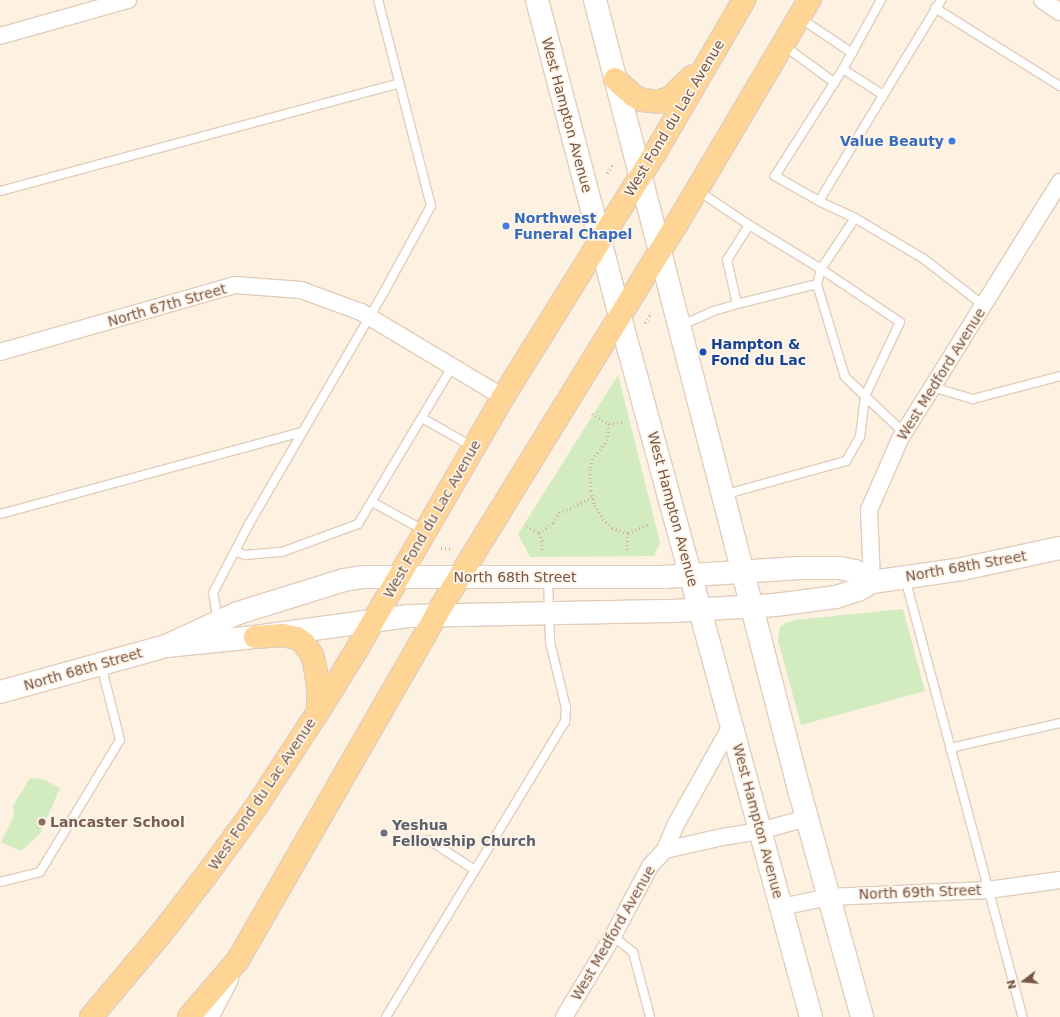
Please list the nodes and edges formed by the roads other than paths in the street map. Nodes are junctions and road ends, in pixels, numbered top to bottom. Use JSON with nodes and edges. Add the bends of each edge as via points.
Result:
{"nodes":[{"id":1,"x":128,"y":0,"type":"edge"},
{"id":2,"x":378,"y":0,"type":"edge"},
{"id":3,"x":537,"y":0,"type":"edge"},
{"id":4,"x":595,"y":0,"type":"edge"},
{"id":5,"x":744,"y":0,"type":"edge"},
{"id":6,"x":881,"y":0,"type":"edge"},
{"id":7,"x":941,"y":0,"type":"edge"},
{"id":8,"x":1042,"y":0,"type":"edge"},
{"id":9,"x":803,"y":8,"type":"edge"},
{"id":10,"x":936,"y":8,"type":"junction"},
{"id":11,"x":1060,"y":12,"type":"edge"},
{"id":12,"x":0,"y":36,"type":"edge"},
{"id":13,"x":782,"y":44,"type":"junction"},
{"id":14,"x":852,"y":53,"type":"junction"},
{"id":15,"x":708,"y":62,"type":"junction"},
{"id":16,"x":843,"y":69,"type":"junction"},
{"id":17,"x":615,"y":79,"type":"junction"},
{"id":18,"x":399,"y":83,"type":"junction"},
{"id":19,"x":835,"y":83,"type":"junction"},
{"id":20,"x":1060,"y":86,"type":"edge"},
{"id":21,"x":883,"y":95,"type":"junction"},
{"id":22,"x":640,"y":176,"type":"junction"},
{"id":23,"x":1060,"y":182,"type":"edge"},
{"id":24,"x":696,"y":190,"type":"junction"},
{"id":25,"x":0,"y":191,"type":"edge"},
{"id":26,"x":819,"y":201,"type":"junction"},
{"id":27,"x":855,"y":218,"type":"junction"},
{"id":28,"x":750,"y":225,"type":"junction"},
{"id":29,"x":601,"y":242,"type":"junction"},
{"id":30,"x":659,"y":251,"type":"junction"},
{"id":31,"x":821,"y":269,"type":"junction"},
{"id":32,"x":817,"y":284,"type":"junction"},
{"id":33,"x":737,"y":304,"type":"junction"},
{"id":34,"x":983,"y":305,"type":"junction"},
{"id":35,"x":620,"y":314,"type":"junction"},
{"id":36,"x":369,"y":317,"type":"junction"},
{"id":37,"x":679,"y":326,"type":"junction"},
{"id":38,"x":0,"y":352,"type":"edge"},
{"id":39,"x":452,"y":367,"type":"junction"},
{"id":40,"x":1060,"y":376,"type":"edge"},
{"id":41,"x":932,"y":387,"type":"junction"},
{"id":42,"x":865,"y":396,"type":"junction"},
{"id":43,"x":503,"y":397,"type":"junction"},
{"id":44,"x":422,"y":418,"type":"junction"},
{"id":45,"x":302,"y":432,"type":"junction"},
{"id":46,"x":904,"y":433,"type":"junction"},
{"id":47,"x":474,"y":448,"type":"junction"},
{"id":48,"x":722,"y":495,"type":"junction"},
{"id":49,"x":372,"y":502,"type":"junction"},
{"id":50,"x":0,"y":514,"type":"edge"},
{"id":51,"x":431,"y":540,"type":"junction"},
{"id":52,"x":1060,"y":548,"type":"edge"},
{"id":53,"x":235,"y":551,"type":"junction"},
{"id":54,"x":742,"y":573,"type":"junction"},
{"id":55,"x":691,"y":575,"type":"junction"},
{"id":56,"x":399,"y":577,"type":"junction"},
{"id":57,"x":548,"y":577,"type":"junction"},
{"id":58,"x":460,"y":578,"type":"junction"},
{"id":59,"x":905,"y":578,"type":"junction"},
{"id":60,"x":872,"y":582,"type":"junction"},
{"id":61,"x":751,"y":606,"type":"junction"},
{"id":62,"x":700,"y":609,"type":"junction"},
{"id":63,"x":549,"y":614,"type":"junction"},
{"id":64,"x":436,"y":615,"type":"junction"},
{"id":65,"x":374,"y":619,"type":"junction"},
{"id":66,"x":220,"y":631,"type":"junction"},
{"id":67,"x":255,"y":637,"type":"junction"},
{"id":68,"x":100,"y":664,"type":"junction"},
{"id":69,"x":0,"y":692,"type":"edge"},
{"id":70,"x":318,"y":712,"type":"junction"},
{"id":71,"x":1060,"y":723,"type":"edge"},
{"id":72,"x":731,"y":726,"type":"junction"},
{"id":73,"x":950,"y":748,"type":"junction"},
{"id":74,"x":807,"y":818,"type":"junction"},
{"id":75,"x":760,"y":831,"type":"junction"},
{"id":76,"x":429,"y":840,"type":"dead end"},
{"id":77,"x":665,"y":850,"type":"junction"},
{"id":78,"x":476,"y":870,"type":"junction"},
{"id":79,"x":1060,"y":880,"type":"edge"},
{"id":80,"x":0,"y":882,"type":"edge"},
{"id":81,"x":988,"y":890,"type":"junction"},
{"id":82,"x":829,"y":897,"type":"junction"},
{"id":83,"x":781,"y":908,"type":"junction"},
{"id":84,"x":613,"y":936,"type":"junction"},
{"id":85,"x":238,"y":960,"type":"junction"},
{"id":86,"x":90,"y":1017,"type":"edge"},
{"id":87,"x":189,"y":1017,"type":"edge"},
{"id":88,"x":207,"y":1017,"type":"edge"},
{"id":89,"x":386,"y":1017,"type":"edge"},
{"id":90,"x":564,"y":1017,"type":"edge"},
{"id":91,"x":650,"y":1017,"type":"edge"},
{"id":92,"x":811,"y":1017,"type":"edge"},
{"id":93,"x":862,"y":1017,"type":"edge"},
{"id":94,"x":1023,"y":1017,"type":"edge"}],
"edges":[{"from":1,"to":12,"type":"street"},
{"from":2,"to":18,"type":"lane"},
{"from":3,"to":29,"type":"main road","name":"West Hampton Avenue"},
{"from":4,"to":17,"type":"main road"},
{"from":5,"to":15,"type":"main road","name":"West Fond du Lac Avenue"},
{"from":6,"to":14,"type":"lane"},
{"from":7,"to":10,"type":"lane"},
{"from":8,"to":11,"type":"street"},
{"from":9,"to":13,"type":"main road"},
{"from":9,"to":14,"type":"lane"},
{"from":10,"to":20,"type":"lane"},
{"from":10,"to":21,"type":"lane"},
{"from":13,"to":19,"type":"lane"},
{"from":13,"to":24,"type":"main road"},
{"from":14,"to":16,"type":"lane"},
{"from":15,"to":17,"type":"main road","via":[[671,96],[658,102],[634,96]]},
{"from":15,"to":22,"type":"main road","name":"West Fond du Lac Avenue"},
{"from":16,"to":19,"type":"lane"},
{"from":16,"to":21,"type":"lane"},
{"from":17,"to":22,"type":"main road"},
{"from":18,"to":25,"type":"lane"},
{"from":18,"to":36,"type":"lane","via":[[431,206]]},
{"from":19,"to":26,"type":"lane","via":[[775,176]]},
{"from":21,"to":26,"type":"lane"},
{"from":22,"to":29,"type":"main road","name":"West Fond du Lac Avenue"},
{"from":22,"to":30,"type":"main road"},
{"from":23,"to":34,"type":"street","name":"West Medford Avenue"},
{"from":24,"to":28,"type":"lane"},
{"from":24,"to":30,"type":"main road"},
{"from":26,"to":27,"type":"lane"},
{"from":27,"to":31,"type":"lane"},
{"from":27,"to":34,"type":"lane","via":[[924,259]]},
{"from":28,"to":31,"type":"lane"},
{"from":28,"to":33,"type":"lane","via":[[727,260]]},
{"from":29,"to":35,"type":"main road","name":"West Hampton Avenue"},
{"from":29,"to":43,"type":"main road","name":"West Fond du Lac Avenue"},
{"from":30,"to":35,"type":"main road"},
{"from":30,"to":37,"type":"main road"},
{"from":31,"to":32,"type":"lane"},
{"from":31,"to":42,"type":"lane","via":[[900,322]]},
{"from":32,"to":33,"type":"lane"},
{"from":32,"to":42,"type":"lane","via":[[844,377]]},
{"from":33,"to":37,"type":"lane"},
{"from":34,"to":41,"type":"street","name":"West Medford Avenue"},
{"from":35,"to":55,"type":"main road","name":"West Hampton Avenue"},
{"from":35,"to":58,"type":"main road"},
{"from":36,"to":38,"type":"street","name":"North 67th Street","via":[[301,290],[235,285]]},
{"from":36,"to":39,"type":"street","name":"North 67th Street"},
{"from":36,"to":45,"type":"lane"},
{"from":37,"to":48,"type":"main road"},
{"from":39,"to":43,"type":"street","name":"North 67th Street"},
{"from":39,"to":44,"type":"lane"},
{"from":40,"to":41,"type":"lane","via":[[973,399]]},
{"from":41,"to":46,"type":"street","name":"West Medford Avenue"},
{"from":42,"to":46,"type":"lane"},
{"from":42,"to":48,"type":"lane","via":[[860,437],[846,461]]},
{"from":43,"to":47,"type":"main road","name":"West Fond du Lac Avenue"},
{"from":44,"to":47,"type":"lane"},
{"from":44,"to":49,"type":"lane"},
{"from":45,"to":50,"type":"lane"},
{"from":45,"to":53,"type":"lane"},
{"from":46,"to":60,"type":"street","name":"West Medford Avenue","via":[[869,510]]},
{"from":47,"to":51,"type":"main road","name":"West Fond du Lac Avenue"},
{"from":48,"to":54,"type":"main road"},
{"from":49,"to":51,"type":"lane"},
{"from":49,"to":53,"type":"lane","via":[[358,524],[282,552],[245,555]]},
{"from":51,"to":56,"type":"main road","name":"West Fond du Lac Avenue"},
{"from":52,"to":59,"type":"main road","name":"North 68th Street"},
{"from":53,"to":66,"type":"lane","via":[[213,593]]},
{"from":54,"to":55,"type":"main road","name":"North 68th Street"},
{"from":54,"to":60,"type":"main road","name":"North 68th Street","via":[[799,568],[839,568],[855,571]]},
{"from":54,"to":61,"type":"main road"},
{"from":55,"to":57,"type":"main road","name":"North 68th Street"},
{"from":55,"to":62,"type":"main road","name":"West Hampton Avenue"},
{"from":56,"to":58,"type":"main road","name":"North 68th Street"},
{"from":56,"to":65,"type":"main road","name":"West Fond du Lac Avenue"},
{"from":56,"to":66,"type":"main road","name":"North 68th Street","via":[[362,577],[344,580],[238,614]]},
{"from":57,"to":58,"type":"main road","name":"North 68th Street"},
{"from":57,"to":63,"type":"lane"},
{"from":58,"to":64,"type":"main road"},
{"from":59,"to":60,"type":"main road","name":"North 68th Street"},
{"from":59,"to":73,"type":"lane"},
{"from":60,"to":61,"type":"main road","name":"North 68th Street","via":[[836,597]]},
{"from":61,"to":62,"type":"main road","name":"North 68th Street"},
{"from":61,"to":74,"type":"main road"},
{"from":62,"to":63,"type":"main road","name":"North 68th Street"},
{"from":62,"to":72,"type":"main road","name":"West Hampton Avenue"},
{"from":63,"to":64,"type":"main road","name":"North 68th Street"},
{"from":63,"to":78,"type":"lane","via":[[550,642],[566,708],[565,722]]},
{"from":64,"to":65,"type":"main road","name":"North 68th Street"},
{"from":64,"to":85,"type":"main road"},
{"from":65,"to":67,"type":"main road","name":"North 68th Street"},
{"from":65,"to":70,"type":"main road","name":"West Fond du Lac Avenue"},
{"from":66,"to":67,"type":"main road","name":"North 68th Street"},
{"from":66,"to":68,"type":"main road","name":"North 68th Street"},
{"from":67,"to":70,"type":"main road","via":[[283,635],[297,638],[304,643],[312,655],[315,666]]},
{"from":68,"to":69,"type":"main road","name":"North 68th Street"},
{"from":68,"to":80,"type":"lane","via":[[120,740],[40,872]]},
{"from":70,"to":86,"type":"main road","name":"West Fond du Lac Avenue","via":[[256,807],[205,877],[160,935]]},
{"from":71,"to":73,"type":"lane"},
{"from":72,"to":75,"type":"main road","name":"West Hampton Avenue"},
{"from":72,"to":77,"type":"street","name":"West Medford Avenue","via":[[676,824]]},
{"from":73,"to":81,"type":"lane"},
{"from":74,"to":75,"type":"street"},
{"from":74,"to":82,"type":"main road"},
{"from":75,"to":77,"type":"street"},
{"from":75,"to":83,"type":"main road","name":"West Hampton Avenue"},
{"from":76,"to":78,"type":"lane"},
{"from":77,"to":84,"type":"street","name":"West Medford Avenue","via":[[650,866]]},
{"from":78,"to":89,"type":"lane"},
{"from":79,"to":81,"type":"street","name":"North 69th Street"},
{"from":81,"to":82,"type":"street","name":"North 69th Street"},
{"from":81,"to":94,"type":"lane"},
{"from":82,"to":83,"type":"street","name":"North 69th Street"},
{"from":82,"to":93,"type":"main road"},
{"from":83,"to":92,"type":"main road","name":"West Hampton Avenue"},
{"from":84,"to":90,"type":"street","name":"West Medford Avenue"},
{"from":84,"to":91,"type":"lane","via":[[633,952]]},
{"from":85,"to":87,"type":"main road"},
{"from":85,"to":88,"type":"main road"}]}
